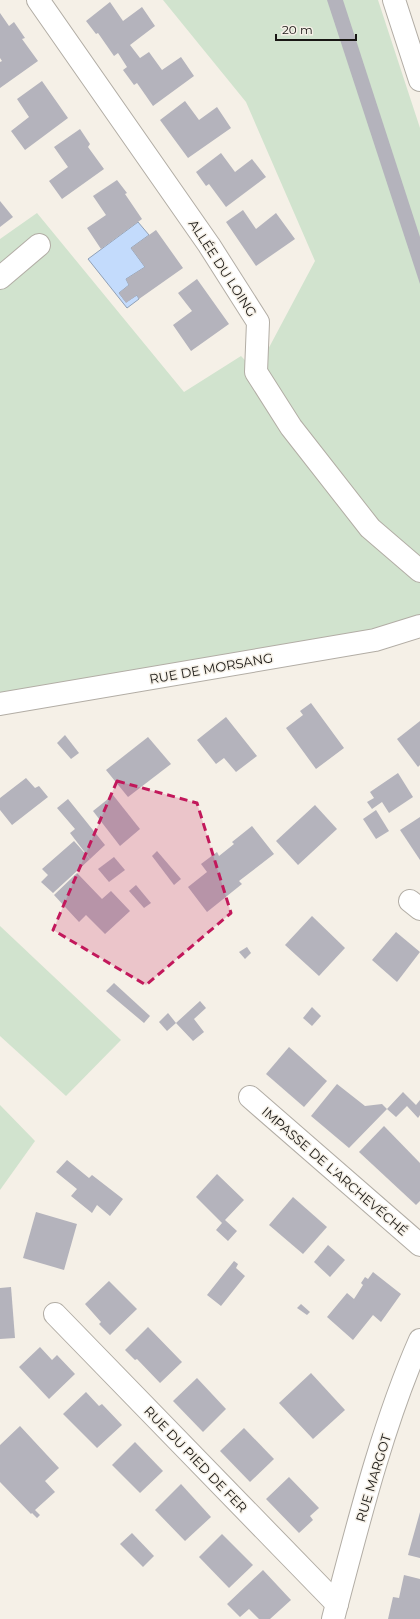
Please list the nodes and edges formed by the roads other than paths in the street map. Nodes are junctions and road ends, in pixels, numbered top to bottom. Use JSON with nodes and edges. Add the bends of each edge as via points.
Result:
{"nodes":[{"id":1,"x":38,"y":0,"type":"edge"},
{"id":2,"x":394,"y":0,"type":"edge"},
{"id":3,"x":420,"y":80,"type":"edge"},
{"id":4,"x":40,"y":245,"type":"dead end"},
{"id":5,"x":0,"y":278,"type":"edge"},
{"id":6,"x":420,"y":571,"type":"edge"},
{"id":7,"x":420,"y":626,"type":"edge"},
{"id":8,"x":0,"y":704,"type":"edge"},
{"id":9,"x":250,"y":1097,"type":"dead end"},
{"id":10,"x":420,"y":1245,"type":"edge"},
{"id":11,"x":55,"y":1314,"type":"dead end"},
{"id":12,"x":420,"y":1340,"type":"edge"},
{"id":13,"x":335,"y":1611,"type":"edge"}],
"edges":[{"from":1,"to":6,"type":"street","name":"ALLÉE DU LOING","via":[[209,245],[258,322],[256,372],[291,427],[370,528]]},
{"from":2,"to":3,"type":"street"},
{"from":4,"to":5,"type":"street"},
{"from":7,"to":8,"type":"street","name":"RUE DE MORSANG","via":[[375,640]]},
{"from":9,"to":10,"type":"street","name":"IMPASSE DE L'ARCHEVÉCHÉ"},
{"from":11,"to":13,"type":"street","name":"RUE DU PIED DE FER"},
{"from":12,"to":13,"type":"street","name":"RUE MARGOT","via":[[405,1374],[374,1471]]}]}
